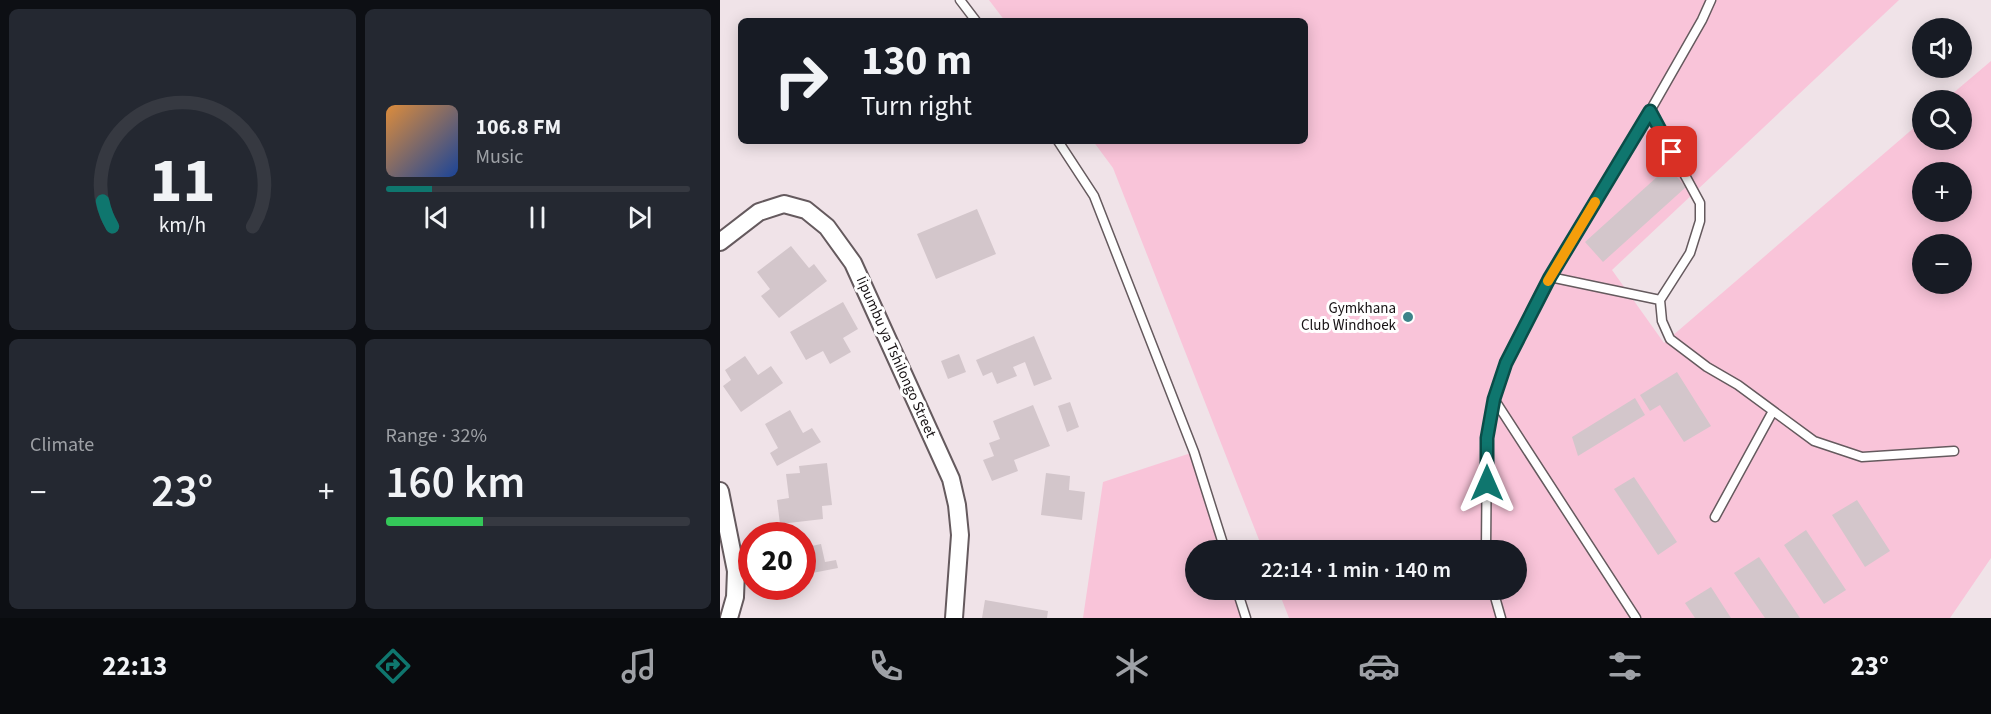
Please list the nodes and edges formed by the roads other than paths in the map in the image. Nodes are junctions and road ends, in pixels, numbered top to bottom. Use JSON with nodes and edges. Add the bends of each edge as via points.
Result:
{"nodes":[{"id":1,"x":960,"y":0,"type":"edge"},
{"id":2,"x":1711,"y":0,"type":"edge"},
{"id":3,"x":974,"y":18,"type":"edge"},
{"id":4,"x":1650,"y":111,"type":"junction"},
{"id":5,"x":1060,"y":144,"type":"edge"},
{"id":6,"x":720,"y":242,"type":"edge"},
{"id":7,"x":1550,"y":277,"type":"junction"},
{"id":8,"x":1660,"y":300,"type":"junction"},
{"id":9,"x":1494,"y":399,"type":"junction"},
{"id":10,"x":1773,"y":411,"type":"junction"},
{"id":11,"x":1954,"y":451,"type":"dead end"},
{"id":12,"x":720,"y":491,"type":"edge"},
{"id":13,"x":1716,"y":517,"type":"dead end"},
{"id":14,"x":1222,"y":540,"type":"edge"},
{"id":15,"x":1486,"y":540,"type":"edge"},
{"id":16,"x":1240,"y":600,"type":"edge"},
{"id":17,"x":1495,"y":600,"type":"edge"},
{"id":18,"x":729,"y":618,"type":"edge"},
{"id":19,"x":954,"y":618,"type":"edge"},
{"id":20,"x":1246,"y":618,"type":"edge"},
{"id":21,"x":1499,"y":618,"type":"edge"},
{"id":22,"x":1636,"y":618,"type":"edge"}],
"edges":[{"from":1,"to":3,"type":"lane"},
{"from":2,"to":4,"type":"lane"},
{"from":4,"to":7,"type":"lane"},
{"from":4,"to":8,"type":"lane","via":[[1700,203],[1700,221],[1690,253]]},
{"from":5,"to":14,"type":"lane","via":[[1094,196],[1194,452]]},
{"from":6,"to":19,"type":"street","name":"Iipumbu ya Tshilongo Street","via":[[759,212],[784,204],[806,210],[827,227],[853,263],[951,479],[960,535]]},
{"from":7,"to":8,"type":"lane"},
{"from":7,"to":9,"type":"lane","via":[[1506,363]]},
{"from":8,"to":10,"type":"lane","via":[[1662,321],[1670,339]]},
{"from":9,"to":15,"type":"lane","via":[[1487,438]]},
{"from":9,"to":22,"type":"lane"},
{"from":10,"to":11,"type":"lane","via":[[1814,441],[1862,457]]},
{"from":10,"to":13,"type":"lane"},
{"from":12,"to":18,"type":"street","via":[[736,571]]},
{"from":16,"to":20,"type":"lane"},
{"from":17,"to":21,"type":"lane"}]}
